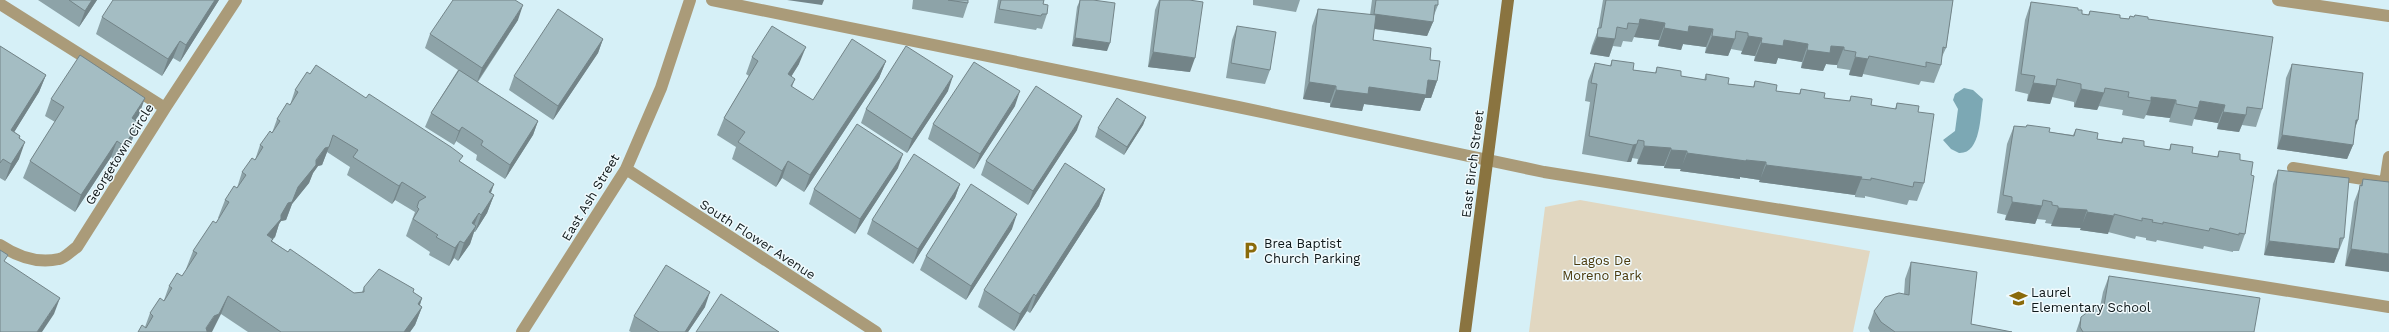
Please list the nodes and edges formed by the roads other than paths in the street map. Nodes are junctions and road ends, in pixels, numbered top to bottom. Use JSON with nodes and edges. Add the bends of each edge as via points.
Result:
{"nodes":[{"id":1,"x":236,"y":0,"type":"edge"},
{"id":2,"x":690,"y":0,"type":"edge"},
{"id":3,"x":712,"y":0,"type":"edge"},
{"id":4,"x":1508,"y":0,"type":"edge"},
{"id":5,"x":2278,"y":0,"type":"edge"},
{"id":6,"x":0,"y":4,"type":"edge"},
{"id":7,"x":2389,"y":16,"type":"edge"},
{"id":8,"x":166,"y":108,"type":"junction"},
{"id":9,"x":2389,"y":157,"type":"edge"},
{"id":10,"x":1486,"y":159,"type":"junction"},
{"id":11,"x":2293,"y":168,"type":"dead end"},
{"id":12,"x":626,"y":169,"type":"junction"},
{"id":13,"x":2387,"y":183,"type":"edge"},
{"id":14,"x":0,"y":245,"type":"edge"},
{"id":15,"x":2389,"y":307,"type":"edge"},
{"id":16,"x":522,"y":332,"type":"edge"},
{"id":17,"x":876,"y":332,"type":"edge"},
{"id":18,"x":1464,"y":332,"type":"edge"}],
"edges":[{"from":1,"to":8,"type":"street"},
{"from":2,"to":12,"type":"street","name":"East Ash Street","via":[[661,88]]},
{"from":3,"to":10,"type":"street"},
{"from":4,"to":10,"type":"street","name":"East Birch Street"},
{"from":5,"to":7,"type":"street"},
{"from":6,"to":8,"type":"street","name":"Georgetown Circle"},
{"from":8,"to":14,"type":"street","name":"Georgetown Circle","via":[[77,247],[60,259],[35,260],[16,256]]},
{"from":9,"to":13,"type":"street"},
{"from":10,"to":15,"type":"street","via":[[1552,173]]},
{"from":10,"to":18,"type":"street","name":"East Birch Street"},
{"from":11,"to":13,"type":"street"},
{"from":12,"to":16,"type":"street","name":"East Ash Street"},
{"from":12,"to":17,"type":"street","name":"South Flower Avenue"}]}
